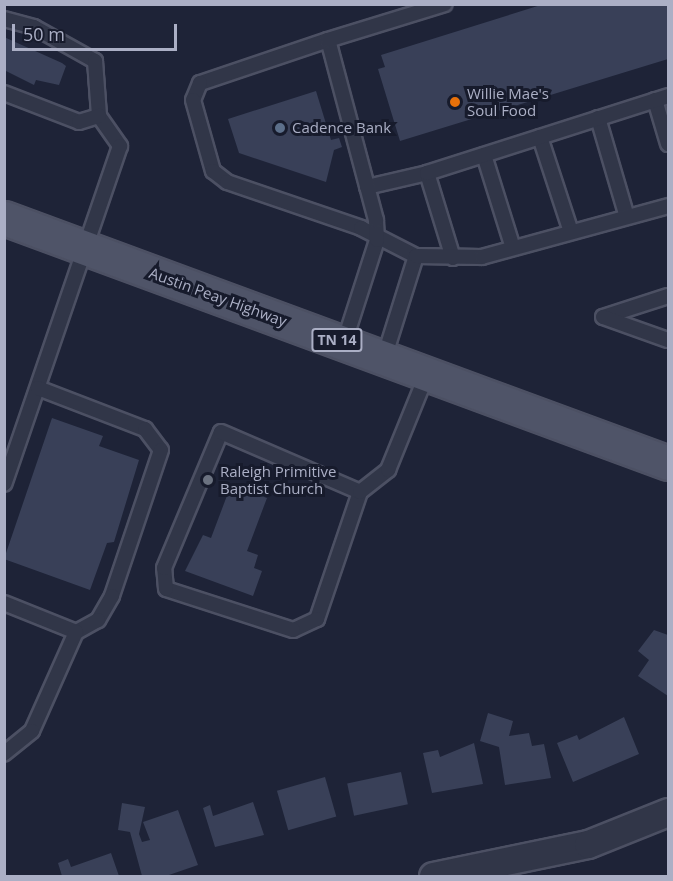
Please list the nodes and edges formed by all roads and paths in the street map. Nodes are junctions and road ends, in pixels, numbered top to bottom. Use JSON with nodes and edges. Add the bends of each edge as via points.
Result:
{"nodes":[{"id":1,"x":445,"y":4,"type":"edge"},
{"id":2,"x":4,"y":19,"type":"edge"},
{"id":3,"x":328,"y":40,"type":"junction"},
{"id":4,"x":4,"y":93,"type":"edge"},
{"id":5,"x":662,"y":98,"type":"edge"},
{"id":6,"x":99,"y":116,"type":"junction"},
{"id":7,"x":598,"y":118,"type":"junction"},
{"id":8,"x":540,"y":137,"type":"junction"},
{"id":9,"x":669,"y":144,"type":"edge"},
{"id":10,"x":484,"y":155,"type":"junction"},
{"id":11,"x":427,"y":173,"type":"junction"},
{"id":12,"x":367,"y":187,"type":"junction"},
{"id":13,"x":669,"y":206,"type":"edge"},
{"id":14,"x":627,"y":217,"type":"junction"},
{"id":15,"x":4,"y":218,"type":"edge"},
{"id":16,"x":571,"y":232,"type":"junction"},
{"id":17,"x":377,"y":240,"type":"junction"},
{"id":18,"x":82,"y":247,"type":"junction"},
{"id":19,"x":513,"y":248,"type":"junction"},
{"id":20,"x":416,"y":256,"type":"junction"},
{"id":21,"x":453,"y":258,"type":"junction"},
{"id":22,"x":669,"y":296,"type":"edge"},
{"id":23,"x":669,"y":340,"type":"edge"},
{"id":24,"x":344,"y":343,"type":"junction"},
{"id":25,"x":384,"y":358,"type":"junction"},
{"id":26,"x":427,"y":374,"type":"junction"},
{"id":27,"x":38,"y":388,"type":"junction"},
{"id":28,"x":669,"y":463,"type":"edge"},
{"id":29,"x":4,"y":484,"type":"edge"},
{"id":30,"x":360,"y":492,"type":"junction"},
{"id":31,"x":4,"y":603,"type":"edge"},
{"id":32,"x":76,"y":632,"type":"junction"},
{"id":33,"x":4,"y":753,"type":"edge"},
{"id":34,"x":669,"y":812,"type":"edge"},
{"id":35,"x":434,"y":876,"type":"edge"}],
"edges":[{"from":1,"to":3,"type":"lane"},
{"from":2,"to":6,"type":"lane","via":[[34,27],[95,61]]},
{"from":3,"to":12,"type":"lane"},
{"from":3,"to":17,"type":"lane","via":[[200,83],[193,100],[213,171],[220,178],[362,228]]},
{"from":4,"to":6,"type":"lane","via":[[79,122]]},
{"from":5,"to":7,"type":"lane"},
{"from":5,"to":9,"type":"lane"},
{"from":6,"to":18,"type":"lane","via":[[120,146]]},
{"from":7,"to":8,"type":"lane"},
{"from":7,"to":14,"type":"lane"},
{"from":8,"to":10,"type":"lane"},
{"from":8,"to":16,"type":"lane"},
{"from":10,"to":11,"type":"lane"},
{"from":10,"to":19,"type":"lane"},
{"from":11,"to":12,"type":"lane"},
{"from":11,"to":21,"type":"lane"},
{"from":12,"to":17,"type":"lane"},
{"from":13,"to":14,"type":"lane"},
{"from":14,"to":16,"type":"lane"},
{"from":15,"to":18,"type":"main road","name":"Austin Peay Highway","number":"TN 14"},
{"from":16,"to":19,"type":"lane"},
{"from":17,"to":20,"type":"lane"},
{"from":17,"to":24,"type":"lane"},
{"from":18,"to":24,"type":"main road","name":"Austin Peay Highway","number":"TN 14"},
{"from":18,"to":27,"type":"lane"},
{"from":19,"to":21,"type":"lane"},
{"from":20,"to":21,"type":"lane"},
{"from":20,"to":25,"type":"lane"},
{"from":22,"to":23,"type":"lane","via":[[603,317]]},
{"from":24,"to":25,"type":"main road","name":"Austin Peay Highway","number":"TN 14"},
{"from":25,"to":26,"type":"main road","name":"Austin Peay Highway","number":"TN 14"},
{"from":26,"to":28,"type":"main road","name":"Austin Peay Highway","number":"TN 14"},
{"from":26,"to":30,"type":"lane","via":[[388,470]]},
{"from":27,"to":29,"type":"lane"},
{"from":27,"to":32,"type":"lane","via":[[145,429],[161,450],[112,596],[98,620]]},
{"from":30,"to":30,"type":"lane","via":[[221,432],[164,568],[166,589],[293,630],[317,619]]},
{"from":31,"to":32,"type":"lane"},
{"from":32,"to":33,"type":"lane","via":[[32,731]]},
{"from":34,"to":35,"type":"street","via":[[588,844]]}]}
